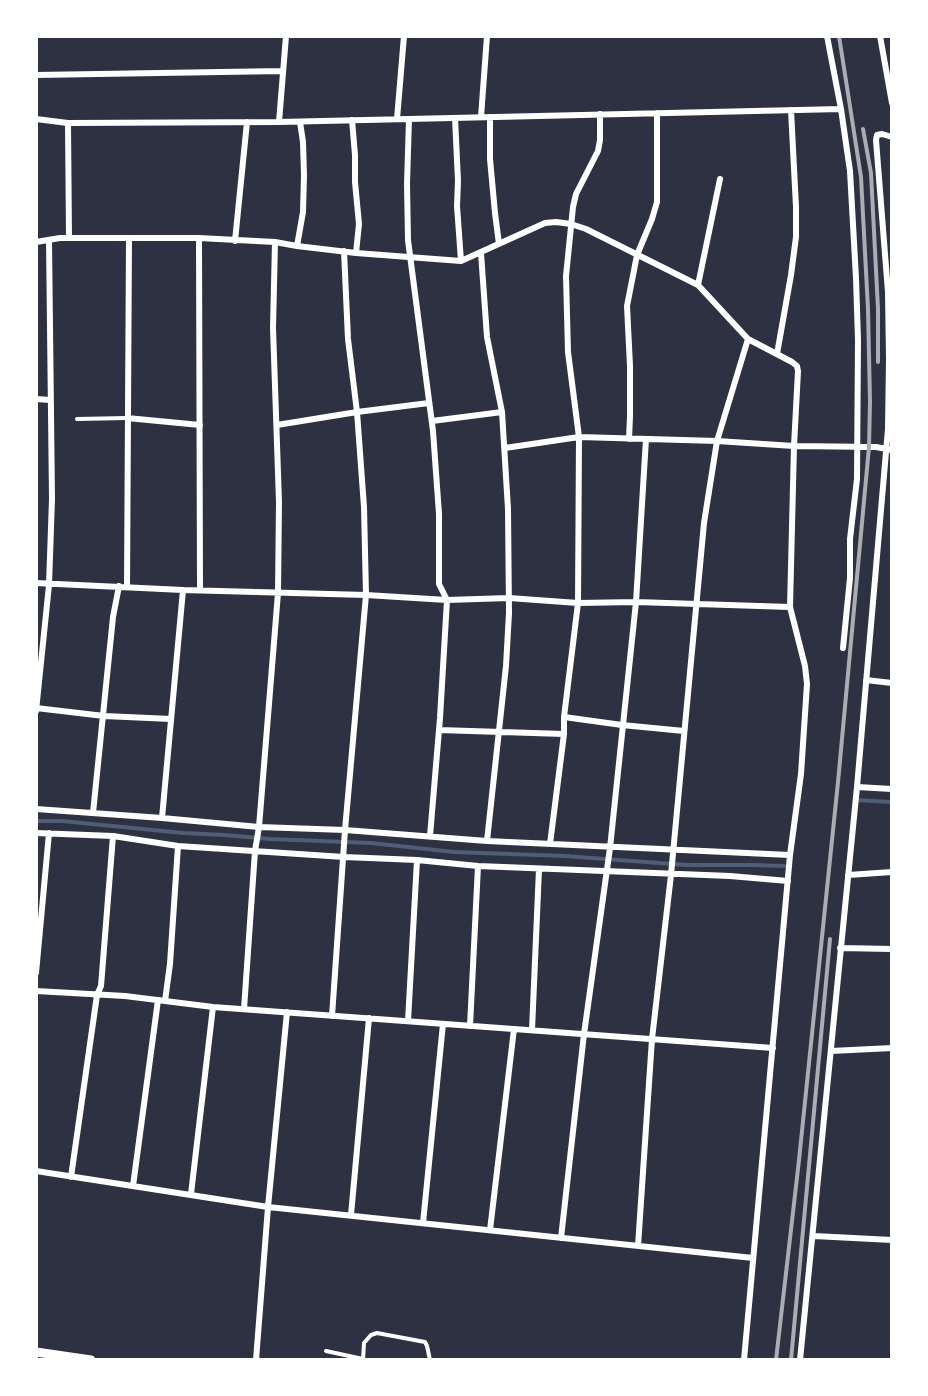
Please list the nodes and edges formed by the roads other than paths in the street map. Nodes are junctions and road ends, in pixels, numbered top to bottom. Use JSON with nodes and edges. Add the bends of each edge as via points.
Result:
{"nodes":[{"id":1,"x":286,"y":36,"type":"edge"},
{"id":2,"x":404,"y":36,"type":"edge"},
{"id":3,"x":487,"y":36,"type":"edge"},
{"id":4,"x":827,"y":36,"type":"edge"},
{"id":5,"x":880,"y":36,"type":"edge"},
{"id":6,"x":283,"y":71,"type":"junction"},
{"id":7,"x":36,"y":75,"type":"edge"},
{"id":8,"x":892,"y":103,"type":"edge"},
{"id":9,"x":841,"y":109,"type":"junction"},
{"id":10,"x":791,"y":110,"type":"junction"},
{"id":11,"x":657,"y":113,"type":"junction"},
{"id":12,"x":600,"y":114,"type":"junction"},
{"id":13,"x":482,"y":117,"type":"junction"},
{"id":14,"x":490,"y":117,"type":"junction"},
{"id":15,"x":410,"y":118,"type":"junction"},
{"id":16,"x":455,"y":118,"type":"junction"},
{"id":17,"x":36,"y":119,"type":"edge"},
{"id":18,"x":397,"y":119,"type":"junction"},
{"id":19,"x":352,"y":120,"type":"junction"},
{"id":20,"x":247,"y":122,"type":"junction"},
{"id":21,"x":279,"y":122,"type":"junction"},
{"id":22,"x":300,"y":122,"type":"junction"},
{"id":23,"x":68,"y":123,"type":"junction"},
{"id":24,"x":892,"y":137,"type":"edge"},
{"id":25,"x":720,"y":179,"type":"dead end"},
{"id":26,"x":571,"y":224,"type":"junction"},
{"id":27,"x":69,"y":238,"type":"junction"},
{"id":28,"x":129,"y":238,"type":"junction"},
{"id":29,"x":199,"y":238,"type":"junction"},
{"id":30,"x":49,"y":240,"type":"junction"},
{"id":31,"x":235,"y":241,"type":"junction"},
{"id":32,"x":36,"y":242,"type":"edge"},
{"id":33,"x":275,"y":242,"type":"junction"},
{"id":34,"x":499,"y":244,"type":"junction"},
{"id":35,"x":297,"y":246,"type":"junction"},
{"id":36,"x":344,"y":251,"type":"junction"},
{"id":37,"x":356,"y":253,"type":"junction"},
{"id":38,"x":481,"y":253,"type":"junction"},
{"id":39,"x":637,"y":255,"type":"junction"},
{"id":40,"x":410,"y":256,"type":"junction"},
{"id":41,"x":461,"y":261,"type":"junction"},
{"id":42,"x":698,"y":285,"type":"junction"},
{"id":43,"x":748,"y":339,"type":"junction"},
{"id":44,"x":777,"y":354,"type":"junction"},
{"id":45,"x":36,"y":399,"type":"edge"},
{"id":46,"x":50,"y":400,"type":"junction"},
{"id":47,"x":429,"y":403,"type":"junction"},
{"id":48,"x":357,"y":412,"type":"junction"},
{"id":49,"x":502,"y":412,"type":"junction"},
{"id":50,"x":127,"y":418,"type":"junction"},
{"id":51,"x":77,"y":419,"type":"dead end"},
{"id":52,"x":432,"y":421,"type":"junction"},
{"id":53,"x":200,"y":425,"type":"junction"},
{"id":54,"x":276,"y":425,"type":"junction"},
{"id":55,"x":579,"y":437,"type":"junction"},
{"id":56,"x":629,"y":439,"type":"junction"},
{"id":57,"x":646,"y":439,"type":"junction"},
{"id":58,"x":717,"y":441,"type":"junction"},
{"id":59,"x":794,"y":446,"type":"junction"},
{"id":60,"x":857,"y":447,"type":"junction"},
{"id":61,"x":505,"y":448,"type":"junction"},
{"id":62,"x":886,"y":449,"type":"edge"},
{"id":63,"x":36,"y":584,"type":"edge"},
{"id":64,"x":49,"y":585,"type":"junction"},
{"id":65,"x":119,"y":586,"type":"junction"},
{"id":66,"x":127,"y":587,"type":"junction"},
{"id":67,"x":183,"y":590,"type":"junction"},
{"id":68,"x":200,"y":590,"type":"junction"},
{"id":69,"x":278,"y":593,"type":"junction"},
{"id":70,"x":366,"y":595,"type":"junction"},
{"id":71,"x":509,"y":598,"type":"junction"},
{"id":72,"x":447,"y":600,"type":"junction"},
{"id":73,"x":636,"y":602,"type":"junction"},
{"id":74,"x":578,"y":603,"type":"junction"},
{"id":75,"x":696,"y":603,"type":"junction"},
{"id":76,"x":790,"y":607,"type":"junction"},
{"id":77,"x":843,"y":648,"type":"dead end"},
{"id":78,"x":866,"y":681,"type":"junction"},
{"id":79,"x":892,"y":683,"type":"edge"},
{"id":80,"x":36,"y":710,"type":"edge"},
{"id":81,"x":104,"y":716,"type":"junction"},
{"id":82,"x":564,"y":717,"type":"junction"},
{"id":83,"x":171,"y":719,"type":"junction"},
{"id":84,"x":622,"y":725,"type":"junction"},
{"id":85,"x":439,"y":730,"type":"junction"},
{"id":86,"x":684,"y":731,"type":"junction"},
{"id":87,"x":499,"y":733,"type":"junction"},
{"id":88,"x":564,"y":734,"type":"junction"},
{"id":89,"x":857,"y":787,"type":"junction"},
{"id":90,"x":892,"y":789,"type":"edge"},
{"id":91,"x":36,"y":809,"type":"edge"},
{"id":92,"x":93,"y":813,"type":"junction"},
{"id":93,"x":162,"y":818,"type":"junction"},
{"id":94,"x":258,"y":830,"type":"junction"},
{"id":95,"x":345,"y":832,"type":"junction"},
{"id":96,"x":36,"y":833,"type":"edge"},
{"id":97,"x":49,"y":833,"type":"junction"},
{"id":98,"x":113,"y":836,"type":"junction"},
{"id":99,"x":430,"y":836,"type":"junction"},
{"id":100,"x":487,"y":841,"type":"junction"},
{"id":101,"x":550,"y":844,"type":"junction"},
{"id":102,"x":178,"y":846,"type":"junction"},
{"id":103,"x":610,"y":847,"type":"junction"},
{"id":104,"x":255,"y":849,"type":"junction"},
{"id":105,"x":673,"y":852,"type":"junction"},
{"id":106,"x":344,"y":855,"type":"junction"},
{"id":107,"x":790,"y":855,"type":"junction"},
{"id":108,"x":417,"y":860,"type":"junction"},
{"id":109,"x":478,"y":866,"type":"junction"},
{"id":110,"x":606,"y":868,"type":"junction"},
{"id":111,"x":539,"y":869,"type":"junction"},
{"id":112,"x":672,"y":872,"type":"junction"},
{"id":113,"x":892,"y":872,"type":"edge"},
{"id":114,"x":848,"y":875,"type":"junction"},
{"id":115,"x":788,"y":881,"type":"junction"},
{"id":116,"x":840,"y":948,"type":"junction"},
{"id":117,"x":892,"y":949,"type":"edge"},
{"id":118,"x":36,"y":973,"type":"edge"},
{"id":119,"x":36,"y":991,"type":"edge"},
{"id":120,"x":97,"y":995,"type":"junction"},
{"id":121,"x":161,"y":1001,"type":"junction"},
{"id":122,"x":213,"y":1007,"type":"junction"},
{"id":123,"x":244,"y":1009,"type":"junction"},
{"id":124,"x":286,"y":1012,"type":"junction"},
{"id":125,"x":332,"y":1016,"type":"junction"},
{"id":126,"x":369,"y":1018,"type":"junction"},
{"id":127,"x":408,"y":1021,"type":"junction"},
{"id":128,"x":443,"y":1024,"type":"junction"},
{"id":129,"x":470,"y":1026,"type":"junction"},
{"id":130,"x":514,"y":1029,"type":"junction"},
{"id":131,"x":532,"y":1030,"type":"junction"},
{"id":132,"x":584,"y":1034,"type":"junction"},
{"id":133,"x":652,"y":1039,"type":"junction"},
{"id":134,"x":773,"y":1048,"type":"junction"},
{"id":135,"x":892,"y":1048,"type":"edge"},
{"id":136,"x":831,"y":1051,"type":"junction"},
{"id":137,"x":36,"y":1171,"type":"edge"},
{"id":138,"x":71,"y":1177,"type":"junction"},
{"id":139,"x":134,"y":1186,"type":"junction"},
{"id":140,"x":191,"y":1194,"type":"junction"},
{"id":141,"x":268,"y":1207,"type":"junction"},
{"id":142,"x":351,"y":1215,"type":"junction"},
{"id":143,"x":423,"y":1223,"type":"junction"},
{"id":144,"x":490,"y":1230,"type":"junction"},
{"id":145,"x":814,"y":1236,"type":"junction"},
{"id":146,"x":561,"y":1238,"type":"junction"},
{"id":147,"x":892,"y":1240,"type":"edge"},
{"id":148,"x":638,"y":1246,"type":"junction"},
{"id":149,"x":753,"y":1258,"type":"junction"},
{"id":150,"x":326,"y":1351,"type":"dead end"},
{"id":151,"x":36,"y":1352,"type":"edge"},
{"id":152,"x":363,"y":1359,"type":"edge"},
{"id":153,"x":91,"y":1360,"type":"edge"},
{"id":154,"x":256,"y":1360,"type":"edge"},
{"id":155,"x":430,"y":1360,"type":"edge"},
{"id":156,"x":744,"y":1360,"type":"edge"},
{"id":157,"x":800,"y":1360,"type":"edge"}],
"edges":[{"from":1,"to":6,"type":"street"},
{"from":2,"to":18,"type":"street"},
{"from":3,"to":13,"type":"street"},
{"from":4,"to":9,"type":"street"},
{"from":5,"to":8,"type":"street"},
{"from":6,"to":7,"type":"street"},
{"from":6,"to":21,"type":"street"},
{"from":9,"to":10,"type":"street"},
{"from":9,"to":60,"type":"street","via":[[850,171],[856,278]]},
{"from":10,"to":11,"type":"street"},
{"from":10,"to":44,"type":"street","via":[[795,237]]},
{"from":11,"to":12,"type":"street"},
{"from":11,"to":39,"type":"street","via":[[657,202]]},
{"from":12,"to":14,"type":"street"},
{"from":12,"to":26,"type":"street","via":[[598,152],[576,194]]},
{"from":13,"to":14,"type":"street"},
{"from":13,"to":16,"type":"street"},
{"from":14,"to":34,"type":"street"},
{"from":15,"to":16,"type":"street"},
{"from":15,"to":18,"type":"street"},
{"from":15,"to":40,"type":"street"},
{"from":16,"to":41,"type":"street"},
{"from":17,"to":23,"type":"street"},
{"from":18,"to":19,"type":"street"},
{"from":19,"to":22,"type":"street"},
{"from":19,"to":37,"type":"street","via":[[359,224]]},
{"from":20,"to":21,"type":"street"},
{"from":20,"to":23,"type":"street"},
{"from":20,"to":31,"type":"street"},
{"from":21,"to":22,"type":"street"},
{"from":22,"to":35,"type":"street","via":[[304,175]]},
{"from":23,"to":27,"type":"street"},
{"from":24,"to":62,"type":"street","via":[[878,135],[876,140],[888,292]]},
{"from":25,"to":42,"type":"street"},
{"from":26,"to":34,"type":"street","via":[[545,223]]},
{"from":26,"to":39,"type":"street"},
{"from":26,"to":55,"type":"street","via":[[566,276],[568,352]]},
{"from":27,"to":28,"type":"street"},
{"from":27,"to":30,"type":"street"},
{"from":28,"to":29,"type":"street"},
{"from":28,"to":50,"type":"street"},
{"from":29,"to":31,"type":"street"},
{"from":29,"to":53,"type":"street"},
{"from":30,"to":32,"type":"street"},
{"from":30,"to":46,"type":"street"},
{"from":31,"to":33,"type":"street"},
{"from":33,"to":35,"type":"street"},
{"from":33,"to":54,"type":"street"},
{"from":34,"to":38,"type":"street"},
{"from":35,"to":36,"type":"street"},
{"from":36,"to":37,"type":"street"},
{"from":36,"to":48,"type":"street","via":[[348,339]]},
{"from":37,"to":40,"type":"street"},
{"from":38,"to":41,"type":"street"},
{"from":38,"to":49,"type":"street","via":[[487,337]]},
{"from":39,"to":42,"type":"street"},
{"from":39,"to":56,"type":"street","via":[[627,306]]},
{"from":40,"to":41,"type":"street"},
{"from":40,"to":47,"type":"street"},
{"from":42,"to":43,"type":"street"},
{"from":43,"to":44,"type":"street"},
{"from":43,"to":58,"type":"street"},
{"from":44,"to":59,"type":"street","via":[[797,366],[798,371]]},
{"from":45,"to":46,"type":"street"},
{"from":46,"to":64,"type":"street"},
{"from":47,"to":48,"type":"street"},
{"from":47,"to":52,"type":"street"},
{"from":48,"to":54,"type":"street"},
{"from":48,"to":70,"type":"street"},
{"from":49,"to":52,"type":"street"},
{"from":49,"to":61,"type":"street"},
{"from":50,"to":51,"type":"lane"},
{"from":50,"to":53,"type":"street"},
{"from":50,"to":66,"type":"street"},
{"from":52,"to":72,"type":"street","via":[[439,514],[439,584]]},
{"from":53,"to":68,"type":"street"},
{"from":54,"to":69,"type":"street"},
{"from":55,"to":56,"type":"street"},
{"from":55,"to":61,"type":"street"},
{"from":55,"to":74,"type":"street"},
{"from":56,"to":57,"type":"street"},
{"from":57,"to":58,"type":"street"},
{"from":57,"to":73,"type":"street"},
{"from":58,"to":59,"type":"street"},
{"from":58,"to":75,"type":"street"},
{"from":59,"to":60,"type":"street"},
{"from":59,"to":76,"type":"street"},
{"from":60,"to":62,"type":"street"},
{"from":60,"to":77,"type":"street"},
{"from":61,"to":71,"type":"street"},
{"from":62,"to":78,"type":"street"},
{"from":63,"to":64,"type":"street"},
{"from":64,"to":65,"type":"street"},
{"from":64,"to":80,"type":"street"},
{"from":65,"to":66,"type":"street"},
{"from":65,"to":81,"type":"street"},
{"from":66,"to":67,"type":"street"},
{"from":67,"to":68,"type":"street"},
{"from":67,"to":83,"type":"street"},
{"from":68,"to":69,"type":"street"},
{"from":69,"to":70,"type":"street"},
{"from":69,"to":94,"type":"street"},
{"from":70,"to":72,"type":"street"},
{"from":70,"to":95,"type":"street"},
{"from":71,"to":72,"type":"street"},
{"from":71,"to":74,"type":"street"},
{"from":71,"to":87,"type":"street"},
{"from":72,"to":85,"type":"street"},
{"from":73,"to":74,"type":"street"},
{"from":73,"to":75,"type":"street"},
{"from":73,"to":84,"type":"street"},
{"from":74,"to":82,"type":"street"},
{"from":75,"to":76,"type":"street"},
{"from":75,"to":86,"type":"street"},
{"from":76,"to":107,"type":"street","via":[[807,684]]},
{"from":78,"to":79,"type":"street"},
{"from":78,"to":89,"type":"street"},
{"from":80,"to":81,"type":"street"},
{"from":81,"to":83,"type":"street"},
{"from":81,"to":92,"type":"street"},
{"from":82,"to":84,"type":"street"},
{"from":82,"to":88,"type":"street"},
{"from":83,"to":93,"type":"street"},
{"from":84,"to":86,"type":"street"},
{"from":84,"to":103,"type":"street"},
{"from":85,"to":87,"type":"street"},
{"from":85,"to":99,"type":"street"},
{"from":86,"to":105,"type":"street"},
{"from":87,"to":88,"type":"street"},
{"from":87,"to":100,"type":"street"},
{"from":88,"to":101,"type":"street"},
{"from":89,"to":90,"type":"street"},
{"from":89,"to":114,"type":"street"},
{"from":91,"to":92,"type":"street"},
{"from":92,"to":93,"type":"street"},
{"from":93,"to":94,"type":"street"},
{"from":94,"to":95,"type":"street"},
{"from":94,"to":104,"type":"street"},
{"from":95,"to":99,"type":"street"},
{"from":95,"to":106,"type":"street"},
{"from":96,"to":97,"type":"street"},
{"from":97,"to":98,"type":"street"},
{"from":97,"to":118,"type":"street"},
{"from":98,"to":102,"type":"street"},
{"from":98,"to":120,"type":"street","via":[[101,986]]},
{"from":99,"to":100,"type":"street"},
{"from":100,"to":101,"type":"street"},
{"from":101,"to":103,"type":"street"},
{"from":102,"to":104,"type":"street"},
{"from":102,"to":121,"type":"street","via":[[170,964]]},
{"from":103,"to":105,"type":"street"},
{"from":103,"to":110,"type":"street"},
{"from":104,"to":106,"type":"street"},
{"from":104,"to":123,"type":"street"},
{"from":105,"to":107,"type":"street"},
{"from":105,"to":112,"type":"street"},
{"from":106,"to":108,"type":"street"},
{"from":106,"to":125,"type":"street"},
{"from":107,"to":115,"type":"street"},
{"from":108,"to":109,"type":"street"},
{"from":108,"to":127,"type":"street"},
{"from":109,"to":111,"type":"street"},
{"from":109,"to":129,"type":"street"},
{"from":110,"to":111,"type":"street"},
{"from":110,"to":112,"type":"street"},
{"from":110,"to":132,"type":"street"},
{"from":111,"to":131,"type":"street"},
{"from":112,"to":115,"type":"street"},
{"from":112,"to":133,"type":"street"},
{"from":113,"to":114,"type":"street"},
{"from":114,"to":116,"type":"street"},
{"from":115,"to":134,"type":"street"},
{"from":116,"to":117,"type":"street"},
{"from":116,"to":136,"type":"street"},
{"from":119,"to":120,"type":"street"},
{"from":120,"to":121,"type":"street"},
{"from":120,"to":138,"type":"street"},
{"from":121,"to":122,"type":"street"},
{"from":121,"to":139,"type":"street"},
{"from":122,"to":123,"type":"street"},
{"from":122,"to":140,"type":"street"},
{"from":123,"to":124,"type":"street"},
{"from":124,"to":125,"type":"street"},
{"from":124,"to":141,"type":"street"},
{"from":125,"to":126,"type":"street"},
{"from":126,"to":127,"type":"street"},
{"from":126,"to":142,"type":"street"},
{"from":127,"to":128,"type":"street"},
{"from":128,"to":129,"type":"street"},
{"from":128,"to":143,"type":"street"},
{"from":129,"to":130,"type":"street"},
{"from":130,"to":131,"type":"street"},
{"from":130,"to":144,"type":"street"},
{"from":131,"to":132,"type":"street"},
{"from":132,"to":133,"type":"street"},
{"from":132,"to":146,"type":"street"},
{"from":133,"to":134,"type":"street"},
{"from":133,"to":148,"type":"street"},
{"from":134,"to":149,"type":"street"},
{"from":135,"to":136,"type":"street"},
{"from":136,"to":145,"type":"street"},
{"from":137,"to":138,"type":"street"},
{"from":138,"to":139,"type":"street"},
{"from":139,"to":140,"type":"street"},
{"from":140,"to":141,"type":"street"},
{"from":141,"to":142,"type":"street"},
{"from":141,"to":154,"type":"street"},
{"from":142,"to":143,"type":"street"},
{"from":143,"to":144,"type":"street"},
{"from":144,"to":146,"type":"street"},
{"from":145,"to":147,"type":"street"},
{"from":145,"to":157,"type":"street"},
{"from":146,"to":148,"type":"street"},
{"from":148,"to":149,"type":"street"},
{"from":149,"to":156,"type":"street"},
{"from":150,"to":152,"type":"lane"},
{"from":151,"to":153,"type":"street"},
{"from":152,"to":155,"type":"lane","via":[[364,1343],[377,1333],[425,1342]]}]}
